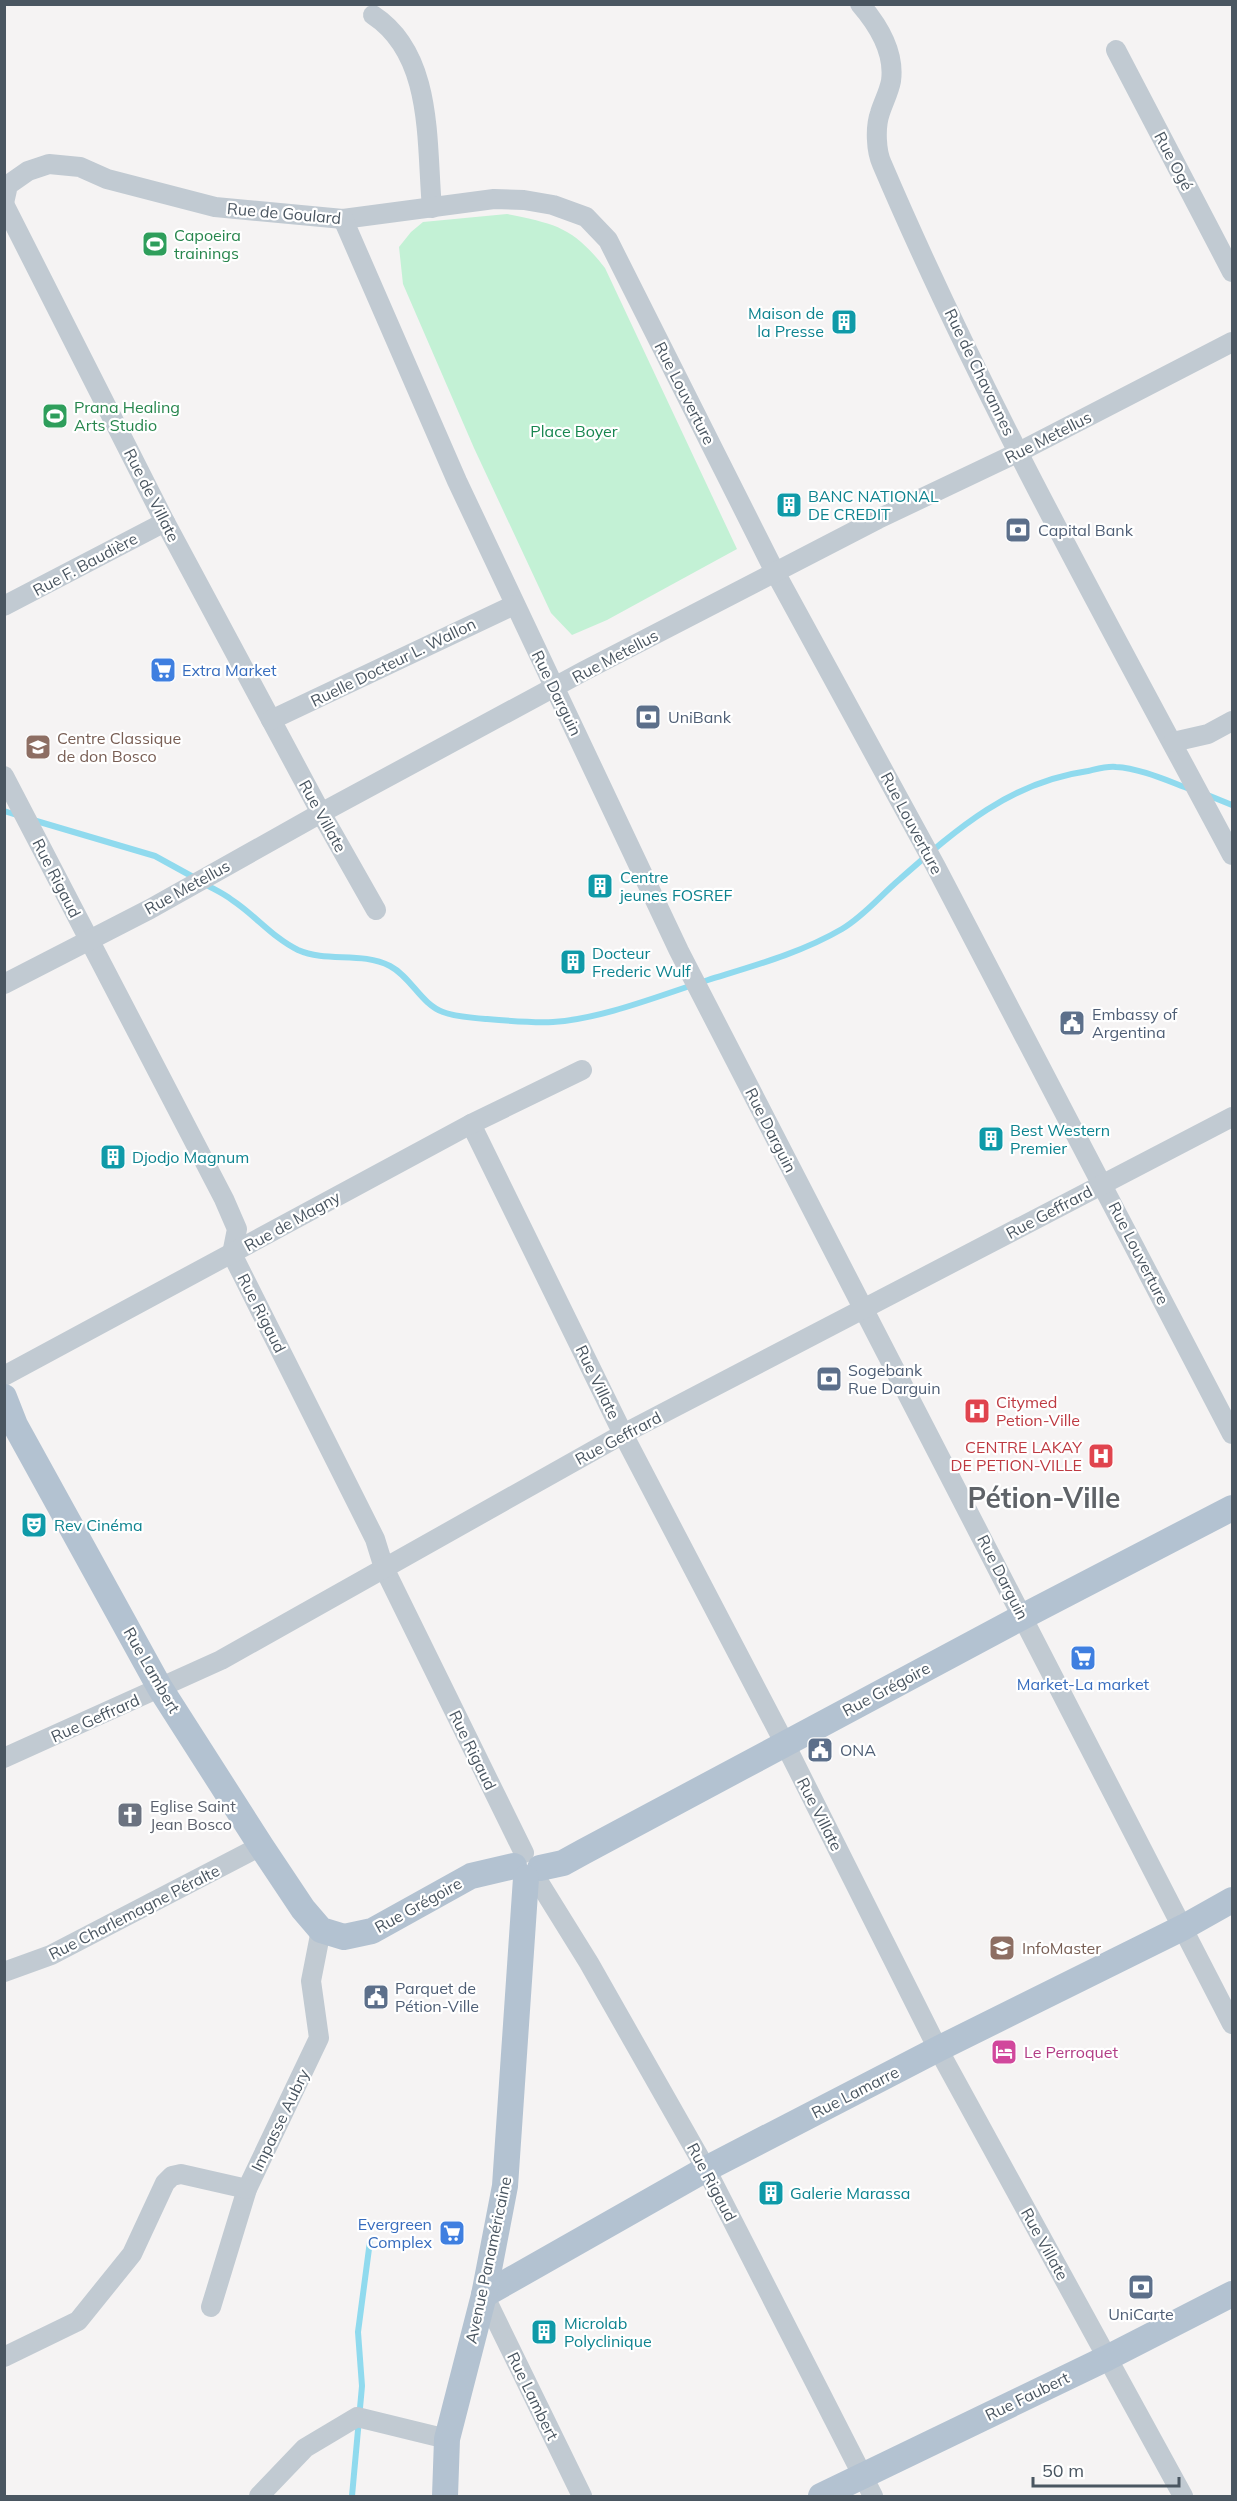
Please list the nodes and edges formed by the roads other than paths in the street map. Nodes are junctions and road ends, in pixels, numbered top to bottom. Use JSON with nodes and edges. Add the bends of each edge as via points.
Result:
{"nodes":[{"id":1,"x":860,"y":4,"type":"edge"},
{"id":2,"x":373,"y":15,"type":"dead end"},
{"id":3,"x":1116,"y":50,"type":"dead end"},
{"id":4,"x":4,"y":204,"type":"edge"},
{"id":5,"x":432,"y":208,"type":"junction"},
{"id":6,"x":586,"y":217,"type":"joint"},
{"id":7,"x":343,"y":219,"type":"junction"},
{"id":8,"x":1233,"y":272,"type":"edge"},
{"id":9,"x":1233,"y":342,"type":"edge"},
{"id":10,"x":1019,"y":452,"type":"junction"},
{"id":11,"x":165,"y":522,"type":"junction"},
{"id":12,"x":776,"y":572,"type":"junction"},
{"id":13,"x":514,"y":604,"type":"junction"},
{"id":14,"x":4,"y":606,"type":"edge"},
{"id":15,"x":555,"y":689,"type":"junction"},
{"id":16,"x":271,"y":720,"type":"junction"},
{"id":17,"x":1233,"y":721,"type":"edge"},
{"id":18,"x":1173,"y":742,"type":"junction"},
{"id":19,"x":4,"y":776,"type":"edge"},
{"id":20,"x":321,"y":813,"type":"junction"},
{"id":21,"x":1233,"y":855,"type":"edge"},
{"id":22,"x":376,"y":910,"type":"dead end"},
{"id":23,"x":88,"y":939,"type":"junction"},
{"id":24,"x":4,"y":984,"type":"edge"},
{"id":25,"x":582,"y":1070,"type":"dead end"},
{"id":26,"x":1233,"y":1117,"type":"edge"},
{"id":27,"x":471,"y":1124,"type":"junction"},
{"id":28,"x":1103,"y":1183,"type":"junction"},
{"id":29,"x":232,"y":1254,"type":"junction"},
{"id":30,"x":864,"y":1309,"type":"junction"},
{"id":31,"x":4,"y":1376,"type":"edge"},
{"id":32,"x":4,"y":1397,"type":"edge"},
{"id":33,"x":623,"y":1434,"type":"junction"},
{"id":34,"x":1233,"y":1434,"type":"edge"},
{"id":35,"x":1233,"y":1508,"type":"edge"},
{"id":36,"x":384,"y":1568,"type":"junction"},
{"id":37,"x":1024,"y":1616,"type":"junction"},
{"id":38,"x":160,"y":1688,"type":"junction"},
{"id":39,"x":784,"y":1744,"type":"junction"},
{"id":40,"x":4,"y":1758,"type":"edge"},
{"id":41,"x":261,"y":1846,"type":"junction"},
{"id":42,"x":528,"y":1868,"type":"junction"},
{"id":43,"x":1233,"y":1900,"type":"edge"},
{"id":44,"x":1184,"y":1927,"type":"junction"},
{"id":45,"x":321,"y":1930,"type":"junction"},
{"id":46,"x":4,"y":1972,"type":"edge"},
{"id":47,"x":1233,"y":2024,"type":"edge"},
{"id":48,"x":938,"y":2049,"type":"junction"},
{"id":49,"x":706,"y":2169,"type":"junction"},
{"id":50,"x":247,"y":2189,"type":"junction"},
{"id":51,"x":1233,"y":2294,"type":"edge"},
{"id":52,"x":484,"y":2295,"type":"junction"},
{"id":53,"x":211,"y":2307,"type":"dead end"},
{"id":54,"x":4,"y":2357,"type":"edge"},
{"id":55,"x":1107,"y":2358,"type":"junction"},
{"id":56,"x":447,"y":2439,"type":"junction"},
{"id":57,"x":868,"y":2486,"type":"edge"},
{"id":58,"x":259,"y":2496,"type":"edge"},
{"id":59,"x":445,"y":2496,"type":"edge"},
{"id":60,"x":582,"y":2496,"type":"edge"},
{"id":61,"x":820,"y":2496,"type":"edge"},
{"id":62,"x":1183,"y":2496,"type":"edge"}],
"edges":[{"from":1,"to":10,"type":"street","name":"Rue de Chavannes","via":[[888,46],[891,81],[878,116],[878,155]]},
{"from":2,"to":5,"type":"street","via":[[402,42],[420,84]]},
{"from":3,"to":8,"type":"street","name":"Rue Ogé"},
{"from":4,"to":7,"type":"street","name":"Rue de Goulard","via":[[8,185],[28,171],[49,164],[80,167],[107,179],[216,207]]},
{"from":4,"to":11,"type":"street","name":"Rue de Villate"},
{"from":5,"to":6,"type":"street","name":"Rue de Goulard","via":[[524,200]]},
{"from":5,"to":7,"type":"street","name":"Rue de Goulard"},
{"from":6,"to":12,"type":"street","name":"Rue Louverture","via":[[608,240]]},
{"from":7,"to":13,"type":"street","name":"Rue Darguin"},
{"from":9,"to":10,"type":"street","name":"Rue Metellus"},
{"from":10,"to":12,"type":"street","name":"Rue Metellus"},
{"from":10,"to":18,"type":"street","name":"Rue de Chavannes"},
{"from":11,"to":14,"type":"street","name":"Rue F. Baudière"},
{"from":11,"to":16,"type":"street","name":"Rue de Villate"},
{"from":12,"to":15,"type":"street","name":"Rue Metellus"},
{"from":12,"to":28,"type":"street","name":"Rue Louverture"},
{"from":13,"to":15,"type":"street","name":"Rue Darguin"},
{"from":13,"to":16,"type":"street","name":"Ruelle Docteur L. Wallon"},
{"from":15,"to":20,"type":"street","name":"Rue Metellus"},
{"from":15,"to":30,"type":"street","name":"Rue Darguin","via":[[681,955]]},
{"from":16,"to":20,"type":"street","name":"Rue Villate"},
{"from":17,"to":18,"type":"street","via":[[1208,734]]},
{"from":18,"to":21,"type":"street","name":"Rue de Chavannes"},
{"from":19,"to":23,"type":"street","name":"Rue Rigaud"},
{"from":20,"to":22,"type":"street","name":"Rue Villate"},
{"from":20,"to":23,"type":"street","name":"Rue Metellus","via":[[150,909]]},
{"from":23,"to":24,"type":"street","name":"Rue Metellus"},
{"from":23,"to":29,"type":"street","name":"Rue Rigaud","via":[[224,1199],[237,1229]]},
{"from":25,"to":27,"type":"street","name":"Rue de Magny"},
{"from":26,"to":28,"type":"street","name":"Rue Geffrard"},
{"from":27,"to":29,"type":"street","name":"Rue de Magny"},
{"from":27,"to":33,"type":"street","name":"Rue Villate"},
{"from":28,"to":30,"type":"street","name":"Rue Geffrard"},
{"from":28,"to":34,"type":"street","name":"Rue Louverture"},
{"from":29,"to":31,"type":"street","name":"Rue de Magny"},
{"from":29,"to":36,"type":"street","name":"Rue Rigaud","via":[[375,1539]]},
{"from":30,"to":33,"type":"street","name":"Rue Geffrard"},
{"from":30,"to":37,"type":"street","name":"Rue Darguin"},
{"from":32,"to":38,"type":"main road","name":"Rue Lambert","via":[[15,1425]]},
{"from":33,"to":36,"type":"street","name":"Rue Geffrard"},
{"from":33,"to":39,"type":"street","name":"Rue Villate"},
{"from":35,"to":37,"type":"main road","name":"Rue Grégoire"},
{"from":36,"to":38,"type":"street","name":"Rue Geffrard","via":[[221,1660]]},
{"from":36,"to":42,"type":"street","name":"Rue Rigaud"},
{"from":37,"to":39,"type":"main road","name":"Rue Grégoire"},
{"from":37,"to":44,"type":"street","name":"Rue Darguin"},
{"from":38,"to":40,"type":"street","name":"Rue Geffrard"},
{"from":38,"to":41,"type":"main road","name":"Rue Lambert"},
{"from":39,"to":42,"type":"main road","name":"Rue Grégoire","via":[[563,1863]]},
{"from":39,"to":48,"type":"street","name":"Rue Villate"},
{"from":41,"to":45,"type":"main road","name":"Rue Lambert"},
{"from":41,"to":46,"type":"street","name":"Rue Charlemagne Péralte","via":[[51,1955]]},
{"from":42,"to":45,"type":"main road","name":"Rue Grégoire","via":[[471,1876],[372,1931],[344,1937]]},
{"from":42,"to":49,"type":"street","name":"Rue Rigaud","via":[[589,1963]]},
{"from":42,"to":52,"type":"main road","name":"Avenue Panaméricaine","via":[[505,2186]]},
{"from":43,"to":44,"type":"main road","name":"Rue Lamarre"},
{"from":44,"to":47,"type":"street","name":"Rue Darguin"},
{"from":44,"to":48,"type":"main road","name":"Rue Lamarre"},
{"from":45,"to":50,"type":"street","name":"Impasse Aubry","via":[[311,1981],[319,2038]]},
{"from":48,"to":49,"type":"main road","name":"Rue Lamarre"},
{"from":48,"to":55,"type":"street","name":"Rue Villate"},
{"from":49,"to":52,"type":"main road","name":"Rue Lamarre"},
{"from":49,"to":57,"type":"street","name":"Rue Rigaud"},
{"from":50,"to":53,"type":"street","name":"Impasse Aubry"},
{"from":50,"to":54,"type":"street","via":[[181,2174],[172,2176],[165,2183],[132,2254],[78,2321]]},
{"from":51,"to":55,"type":"main road","name":"Rue Faubert"},
{"from":52,"to":56,"type":"main road","name":"Avenue Panaméricaine"},
{"from":52,"to":60,"type":"street","name":"Rue Lambert"},
{"from":55,"to":57,"type":"main road","name":"Rue Faubert"},
{"from":55,"to":62,"type":"street","name":"Rue Villate"},
{"from":56,"to":58,"type":"street","via":[[357,2417],[305,2448]]},
{"from":56,"to":59,"type":"main road","name":"Avenue Panaméricaine"},
{"from":57,"to":61,"type":"main road","name":"Rue Faubert"}]}
